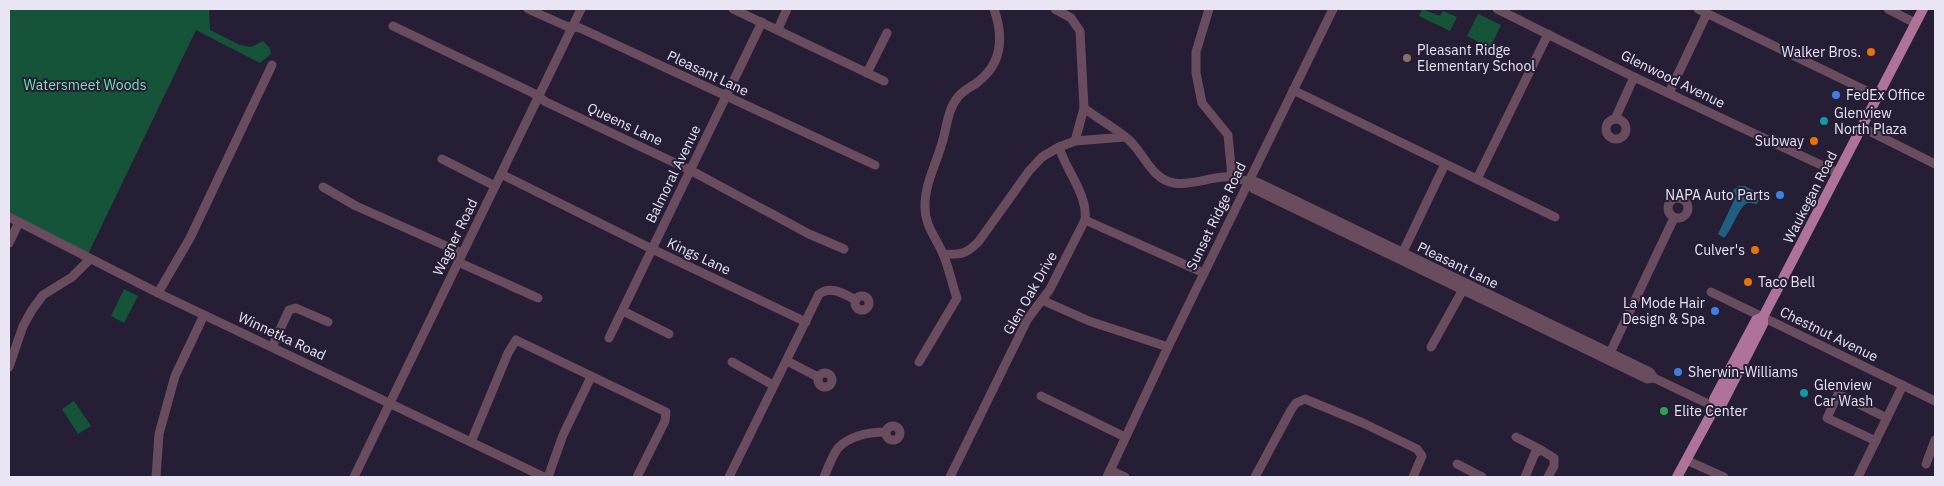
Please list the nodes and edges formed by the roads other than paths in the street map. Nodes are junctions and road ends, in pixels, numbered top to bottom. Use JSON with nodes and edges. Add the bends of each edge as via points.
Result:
{"nodes":[{"id":1,"x":528,"y":9,"type":"edge"},
{"id":2,"x":581,"y":9,"type":"edge"},
{"id":3,"x":733,"y":9,"type":"edge"},
{"id":4,"x":787,"y":9,"type":"edge"},
{"id":5,"x":994,"y":9,"type":"edge"},
{"id":6,"x":1055,"y":9,"type":"edge"},
{"id":7,"x":1208,"y":9,"type":"edge"},
{"id":8,"x":1332,"y":9,"type":"edge"},
{"id":9,"x":1497,"y":9,"type":"edge"},
{"id":10,"x":1698,"y":9,"type":"edge"},
{"id":11,"x":1888,"y":9,"type":"edge"},
{"id":12,"x":1922,"y":9,"type":"edge"},
{"id":13,"x":1708,"y":13,"type":"junction"},
{"id":14,"x":762,"y":22,"type":"junction"},
{"id":15,"x":1915,"y":22,"type":"junction"},
{"id":16,"x":393,"y":26,"type":"dead end"},
{"id":17,"x":572,"y":26,"type":"junction"},
{"id":18,"x":778,"y":29,"type":"junction"},
{"id":19,"x":887,"y":33,"type":"dead end"},
{"id":20,"x":1548,"y":34,"type":"junction"},
{"id":21,"x":272,"y":65,"type":"dead end"},
{"id":22,"x":867,"y":72,"type":"junction"},
{"id":23,"x":1634,"y":77,"type":"junction"},
{"id":24,"x":884,"y":81,"type":"dead end"},
{"id":25,"x":1293,"y":90,"type":"junction"},
{"id":26,"x":1669,"y":93,"type":"junction"},
{"id":27,"x":1877,"y":96,"type":"junction"},
{"id":28,"x":538,"y":97,"type":"junction"},
{"id":29,"x":727,"y":98,"type":"junction"},
{"id":30,"x":1084,"y":108,"type":"junction"},
{"id":31,"x":1615,"y":119,"type":"dead end"},
{"id":32,"x":1861,"y":127,"type":"junction"},
{"id":33,"x":1125,"y":137,"type":"junction"},
{"id":34,"x":1075,"y":141,"type":"junction"},
{"id":35,"x":1059,"y":147,"type":"junction"},
{"id":36,"x":442,"y":159,"type":"dead end"},
{"id":37,"x":1445,"y":164,"type":"junction"},
{"id":38,"x":1935,"y":164,"type":"edge"},
{"id":39,"x":875,"y":165,"type":"dead end"},
{"id":40,"x":690,"y":170,"type":"junction"},
{"id":41,"x":1838,"y":173,"type":"junction"},
{"id":42,"x":501,"y":174,"type":"junction"},
{"id":43,"x":1232,"y":177,"type":"junction"},
{"id":44,"x":1477,"y":179,"type":"junction"},
{"id":45,"x":1248,"y":183,"type":"junction"},
{"id":46,"x":495,"y":186,"type":"junction"},
{"id":47,"x":324,"y":187,"type":"dead end"},
{"id":48,"x":9,"y":217,"type":"edge"},
{"id":49,"x":1555,"y":217,"type":"dead end"},
{"id":50,"x":1674,"y":218,"type":"dead end"},
{"id":51,"x":1085,"y":220,"type":"junction"},
{"id":52,"x":19,"y":222,"type":"junction"},
{"id":53,"x":9,"y":243,"type":"edge"},
{"id":54,"x":652,"y":249,"type":"junction"},
{"id":55,"x":844,"y":249,"type":"dead end"},
{"id":56,"x":943,"y":254,"type":"junction"},
{"id":57,"x":1401,"y":256,"type":"junction"},
{"id":58,"x":460,"y":257,"type":"junction"},
{"id":59,"x":90,"y":258,"type":"junction"},
{"id":60,"x":1204,"y":273,"type":"junction"},
{"id":61,"x":1465,"y":287,"type":"junction"},
{"id":62,"x":1711,"y":292,"type":"dead end"},
{"id":63,"x":158,"y":293,"type":"junction"},
{"id":64,"x":538,"y":298,"type":"dead end"},
{"id":65,"x":856,"y":300,"type":"dead end"},
{"id":66,"x":1042,"y":300,"type":"junction"},
{"id":67,"x":623,"y":311,"type":"junction"},
{"id":68,"x":204,"y":315,"type":"junction"},
{"id":69,"x":1763,"y":317,"type":"junction"},
{"id":70,"x":328,"y":322,"type":"dead end"},
{"id":71,"x":806,"y":322,"type":"junction"},
{"id":72,"x":669,"y":334,"type":"dead end"},
{"id":73,"x":609,"y":338,"type":"dead end"},
{"id":74,"x":272,"y":347,"type":"junction"},
{"id":75,"x":1168,"y":347,"type":"junction"},
{"id":76,"x":1431,"y":347,"type":"dead end"},
{"id":77,"x":1608,"y":356,"type":"junction"},
{"id":78,"x":786,"y":361,"type":"junction"},
{"id":79,"x":732,"y":362,"type":"dead end"},
{"id":80,"x":919,"y":362,"type":"dead end"},
{"id":81,"x":9,"y":366,"type":"edge"},
{"id":82,"x":591,"y":377,"type":"junction"},
{"id":83,"x":818,"y":377,"type":"dead end"},
{"id":84,"x":773,"y":385,"type":"junction"},
{"id":85,"x":1903,"y":385,"type":"junction"},
{"id":86,"x":1041,"y":396,"type":"dead end"},
{"id":87,"x":1935,"y":401,"type":"edge"},
{"id":88,"x":390,"y":403,"type":"junction"},
{"id":89,"x":1715,"y":407,"type":"junction"},
{"id":90,"x":1887,"y":418,"type":"junction"},
{"id":91,"x":886,"y":432,"type":"dead end"},
{"id":92,"x":1125,"y":437,"type":"junction"},
{"id":93,"x":1516,"y":437,"type":"dead end"},
{"id":94,"x":1935,"y":440,"type":"edge"},
{"id":95,"x":1876,"y":441,"type":"junction"},
{"id":96,"x":470,"y":442,"type":"junction"},
{"id":97,"x":1541,"y":450,"type":"junction"},
{"id":98,"x":1686,"y":460,"type":"junction"},
{"id":99,"x":1457,"y":464,"type":"dead end"},
{"id":100,"x":1926,"y":464,"type":"dead end"},
{"id":101,"x":1108,"y":474,"type":"edge"},
{"id":102,"x":156,"y":477,"type":"edge"},
{"id":103,"x":354,"y":477,"type":"edge"},
{"id":104,"x":546,"y":477,"type":"edge"},
{"id":105,"x":637,"y":477,"type":"edge"},
{"id":106,"x":730,"y":477,"type":"edge"},
{"id":107,"x":824,"y":477,"type":"edge"},
{"id":108,"x":950,"y":477,"type":"edge"},
{"id":109,"x":1125,"y":477,"type":"edge"},
{"id":110,"x":1255,"y":477,"type":"edge"},
{"id":111,"x":1413,"y":477,"type":"edge"},
{"id":112,"x":1482,"y":477,"type":"edge"},
{"id":113,"x":1526,"y":477,"type":"edge"},
{"id":114,"x":1548,"y":477,"type":"edge"},
{"id":115,"x":1677,"y":477,"type":"edge"},
{"id":116,"x":1724,"y":477,"type":"edge"},
{"id":117,"x":1858,"y":477,"type":"edge"}],
"edges":[{"from":1,"to":17,"type":"street","name":"Pleasant Lane"},
{"from":2,"to":17,"type":"street","name":"Wagner Road"},
{"from":3,"to":14,"type":"street"},
{"from":4,"to":18,"type":"street"},
{"from":5,"to":56,"type":"street","via":[[1000,26],[1001,45],[997,57],[987,73],[958,96],[952,105],[926,190],[926,222]]},
{"from":6,"to":30,"type":"street","via":[[1071,18],[1080,31]]},
{"from":7,"to":43,"type":"street","via":[[1196,52],[1196,73],[1202,103],[1228,135]]},
{"from":8,"to":25,"type":"street","name":"Sunset Ridge Road"},
{"from":9,"to":20,"type":"street","name":"Glenwood Avenue"},
{"from":10,"to":13,"type":"street"},
{"from":11,"to":15,"type":"street"},
{"from":12,"to":15,"type":"main road","name":"Waukegan Road"},
{"from":13,"to":26,"type":"street"},
{"from":13,"to":27,"type":"street"},
{"from":14,"to":18,"type":"street"},
{"from":14,"to":29,"type":"street","name":"Balmoral Avenue"},
{"from":15,"to":27,"type":"main road","name":"Waukegan Road"},
{"from":16,"to":28,"type":"street","name":"Queens Lane"},
{"from":17,"to":28,"type":"street","name":"Wagner Road"},
{"from":17,"to":29,"type":"street","name":"Pleasant Lane"},
{"from":18,"to":22,"type":"street"},
{"from":19,"to":22,"type":"street"},
{"from":20,"to":23,"type":"street","name":"Glenwood Avenue"},
{"from":20,"to":44,"type":"street"},
{"from":21,"to":63,"type":"street","via":[[190,238]]},
{"from":22,"to":24,"type":"street"},
{"from":23,"to":26,"type":"street","name":"Glenwood Avenue"},
{"from":23,"to":31,"type":"street"},
{"from":25,"to":37,"type":"street"},
{"from":25,"to":45,"type":"street","name":"Sunset Ridge Road"},
{"from":26,"to":41,"type":"street","name":"Glenwood Avenue"},
{"from":27,"to":32,"type":"main road","name":"Waukegan Road"},
{"from":28,"to":40,"type":"street","name":"Queens Lane"},
{"from":28,"to":42,"type":"street","name":"Wagner Road"},
{"from":29,"to":39,"type":"street","name":"Pleasant Lane"},
{"from":29,"to":40,"type":"street","name":"Balmoral Avenue"},
{"from":30,"to":33,"type":"street","name":"Pleasant Lane"},
{"from":30,"to":34,"type":"street"},
{"from":32,"to":38,"type":"street"},
{"from":32,"to":41,"type":"main road","name":"Waukegan Road"},
{"from":33,"to":34,"type":"street"},
{"from":33,"to":43,"type":"street","name":"Pleasant Lane","via":[[1153,171],[1173,183]]},
{"from":34,"to":35,"type":"street"},
{"from":35,"to":51,"type":"street","via":[[1086,209]]},
{"from":35,"to":56,"type":"street","via":[[1042,157],[1029,171],[970,250],[957,255]]},
{"from":36,"to":46,"type":"street"},
{"from":37,"to":44,"type":"street"},
{"from":37,"to":57,"type":"street"},
{"from":40,"to":54,"type":"street","name":"Balmoral Avenue"},
{"from":40,"to":55,"type":"street","name":"Queens Lane","via":[[809,234]]},
{"from":41,"to":69,"type":"main road","name":"Waukegan Road"},
{"from":42,"to":46,"type":"street","name":"Wagner Road"},
{"from":42,"to":54,"type":"street","name":"Kings Lane"},
{"from":43,"to":45,"type":"street","name":"Pleasant Lane"},
{"from":44,"to":49,"type":"street"},
{"from":45,"to":57,"type":"street","name":"Pleasant Lane","via":[[1254,189],[1276,195]]},
{"from":45,"to":60,"type":"street","name":"Sunset Ridge Road"},
{"from":46,"to":58,"type":"street","name":"Wagner Road"},
{"from":47,"to":58,"type":"street"},
{"from":48,"to":52,"type":"street","name":"Winnetka Road"},
{"from":50,"to":77,"type":"street"},
{"from":51,"to":60,"type":"street"},
{"from":51,"to":66,"type":"street","name":"Glen Oak Drive"},
{"from":52,"to":53,"type":"street"},
{"from":52,"to":59,"type":"street","name":"Winnetka Road"},
{"from":54,"to":67,"type":"street","name":"Balmoral Avenue"},
{"from":54,"to":71,"type":"street","name":"Kings Lane"},
{"from":56,"to":80,"type":"street","via":[[957,298]]},
{"from":57,"to":61,"type":"street","name":"Pleasant Lane"},
{"from":58,"to":64,"type":"street"},
{"from":58,"to":88,"type":"street","name":"Wagner Road"},
{"from":59,"to":63,"type":"street","name":"Winnetka Road"},
{"from":59,"to":81,"type":"street","via":[[72,277],[43,295],[23,326]]},
{"from":60,"to":75,"type":"street","name":"Sunset Ridge Road"},
{"from":61,"to":76,"type":"street"},
{"from":61,"to":77,"type":"street","name":"Pleasant Lane"},
{"from":62,"to":69,"type":"street","name":"Chestnut Avenue"},
{"from":63,"to":68,"type":"street","name":"Winnetka Road"},
{"from":65,"to":71,"type":"street","via":[[828,290],[819,294]]},
{"from":66,"to":75,"type":"street","via":[[1089,321]]},
{"from":66,"to":108,"type":"street","name":"Glen Oak Drive","via":[[1027,320]]},
{"from":67,"to":72,"type":"street"},
{"from":67,"to":73,"type":"street","name":"Balmoral Avenue"},
{"from":68,"to":74,"type":"street","name":"Winnetka Road"},
{"from":68,"to":102,"type":"street","via":[[174,376],[160,434]]},
{"from":69,"to":85,"type":"street","name":"Chestnut Avenue"},
{"from":69,"to":89,"type":"main road","name":"Waukegan Road","via":[[1756,320],[1749,333],[1714,399]]},
{"from":70,"to":74,"type":"street","via":[[296,308],[289,310]]},
{"from":71,"to":78,"type":"street"},
{"from":74,"to":88,"type":"street","name":"Winnetka Road"},
{"from":75,"to":92,"type":"street","name":"Sunset Ridge Road"},
{"from":77,"to":89,"type":"street","name":"Pleasant Lane","via":[[1647,379],[1654,378]]},
{"from":78,"to":83,"type":"street"},
{"from":78,"to":84,"type":"street"},
{"from":79,"to":84,"type":"street"},
{"from":82,"to":96,"type":"street","via":[[516,340]]},
{"from":82,"to":104,"type":"street"},
{"from":82,"to":105,"type":"street","via":[[666,412],[665,421]]},
{"from":84,"to":106,"type":"street"},
{"from":85,"to":87,"type":"street","name":"Chestnut Avenue"},
{"from":85,"to":90,"type":"street"},
{"from":86,"to":92,"type":"street"},
{"from":88,"to":96,"type":"street","name":"Winnetka Road"},
{"from":88,"to":103,"type":"street","name":"Wagner Road"},
{"from":89,"to":98,"type":"main road","name":"Waukegan Road"},
{"from":90,"to":95,"type":"street"},
{"from":90,"to":95,"type":"street","via":[[1838,394],[1827,418]]},
{"from":91,"to":107,"type":"street","via":[[868,432],[837,449]]},
{"from":92,"to":101,"type":"street","name":"Sunset Ridge Road"},
{"from":93,"to":97,"type":"street"},
{"from":94,"to":100,"type":"street"},
{"from":95,"to":117,"type":"street"},
{"from":96,"to":104,"type":"street","name":"Winnetka Road"},
{"from":97,"to":113,"type":"street","via":[[1535,453]]},
{"from":97,"to":114,"type":"street","via":[[1554,458]]},
{"from":98,"to":115,"type":"main road","name":"Waukegan Road"},
{"from":98,"to":116,"type":"street"},
{"from":99,"to":112,"type":"street"},
{"from":101,"to":109,"type":"street"},
{"from":110,"to":111,"type":"street","via":[[1296,403],[1306,399],[1417,449],[1422,456]]}]}
